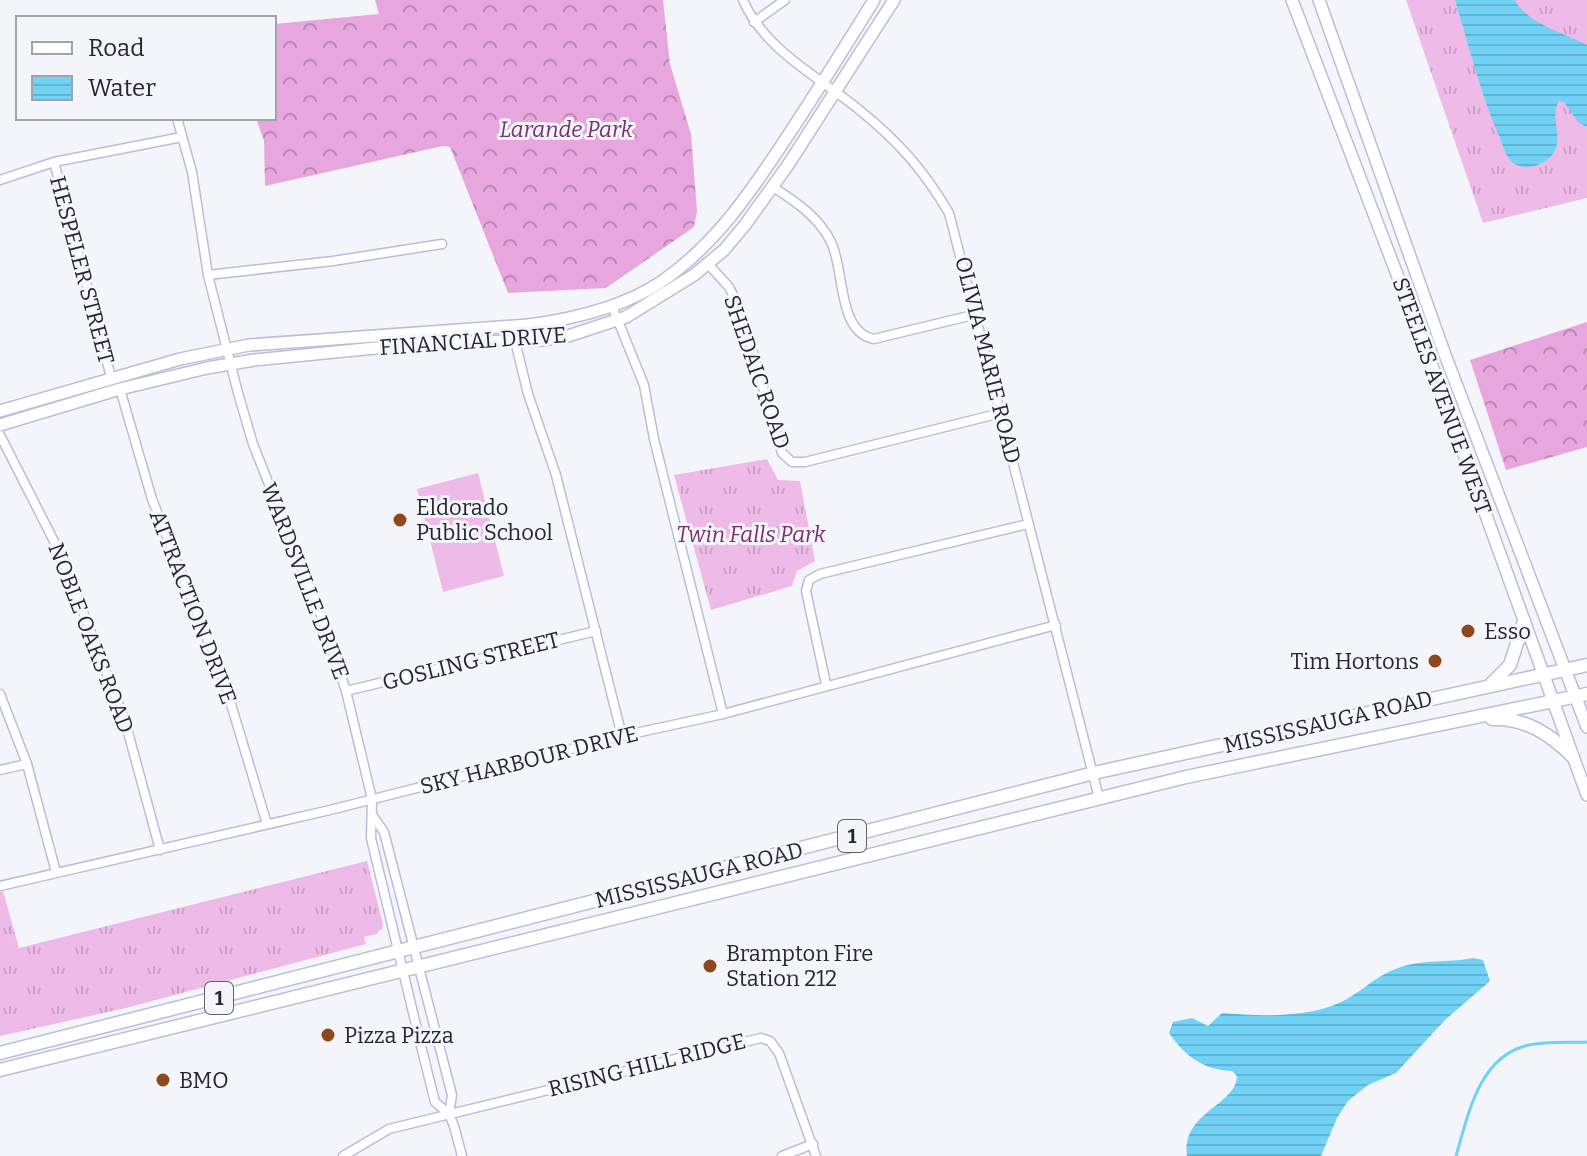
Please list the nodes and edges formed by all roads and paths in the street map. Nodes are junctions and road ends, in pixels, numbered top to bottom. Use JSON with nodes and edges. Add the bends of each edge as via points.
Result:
{"nodes":[{"id":1,"x":743,"y":0,"type":"edge"},
{"id":2,"x":785,"y":0,"type":"edge"},
{"id":3,"x":874,"y":0,"type":"edge"},
{"id":4,"x":894,"y":0,"type":"edge"},
{"id":5,"x":1292,"y":0,"type":"edge"},
{"id":6,"x":1319,"y":0,"type":"edge"},
{"id":7,"x":754,"y":22,"type":"junction"},
{"id":8,"x":823,"y":82,"type":"junction"},
{"id":9,"x":835,"y":92,"type":"junction"},
{"id":10,"x":178,"y":120,"type":"edge"},
{"id":11,"x":182,"y":137,"type":"junction"},
{"id":12,"x":54,"y":162,"type":"junction"},
{"id":13,"x":0,"y":180,"type":"edge"},
{"id":14,"x":773,"y":187,"type":"junction"},
{"id":15,"x":442,"y":244,"type":"dead end"},
{"id":16,"x":708,"y":264,"type":"junction"},
{"id":17,"x":208,"y":275,"type":"junction"},
{"id":18,"x":612,"y":306,"type":"junction"},
{"id":19,"x":977,"y":314,"type":"junction"},
{"id":20,"x":618,"y":320,"type":"junction"},
{"id":21,"x":515,"y":341,"type":"junction"},
{"id":22,"x":227,"y":349,"type":"junction"},
{"id":23,"x":230,"y":364,"type":"junction"},
{"id":24,"x":111,"y":377,"type":"junction"},
{"id":25,"x":120,"y":389,"type":"junction"},
{"id":26,"x":0,"y":411,"type":"edge"},
{"id":27,"x":1001,"y":413,"type":"junction"},
{"id":28,"x":0,"y":425,"type":"edge"},
{"id":29,"x":0,"y":435,"type":"edge"},
{"id":30,"x":1028,"y":524,"type":"junction"},
{"id":31,"x":1524,"y":621,"type":"junction"},
{"id":32,"x":1056,"y":625,"type":"junction"},
{"id":33,"x":596,"y":631,"type":"junction"},
{"id":34,"x":1587,"y":665,"type":"edge"},
{"id":35,"x":1566,"y":668,"type":"junction"},
{"id":36,"x":1543,"y":673,"type":"junction"},
{"id":37,"x":826,"y":684,"type":"junction"},
{"id":38,"x":1490,"y":686,"type":"junction"},
{"id":39,"x":346,"y":691,"type":"junction"},
{"id":40,"x":0,"y":694,"type":"edge"},
{"id":41,"x":1581,"y":695,"type":"edge"},
{"id":42,"x":1553,"y":702,"type":"junction"},
{"id":43,"x":723,"y":714,"type":"junction"},
{"id":44,"x":1469,"y":720,"type":"junction"},
{"id":45,"x":1587,"y":727,"type":"edge"},
{"id":46,"x":622,"y":736,"type":"junction"},
{"id":47,"x":1573,"y":757,"type":"junction"},
{"id":48,"x":27,"y":764,"type":"junction"},
{"id":49,"x":0,"y":770,"type":"edge"},
{"id":50,"x":1094,"y":773,"type":"junction"},
{"id":51,"x":1587,"y":795,"type":"edge"},
{"id":52,"x":1099,"y":798,"type":"junction"},
{"id":53,"x":372,"y":799,"type":"junction"},
{"id":54,"x":373,"y":816,"type":"junction"},
{"id":55,"x":267,"y":824,"type":"junction"},
{"id":56,"x":160,"y":850,"type":"junction"},
{"id":57,"x":56,"y":872,"type":"junction"},
{"id":58,"x":0,"y":886,"type":"edge"},
{"id":59,"x":414,"y":947,"type":"junction"},
{"id":60,"x":398,"y":952,"type":"junction"},
{"id":61,"x":420,"y":967,"type":"junction"},
{"id":62,"x":403,"y":972,"type":"junction"},
{"id":63,"x":0,"y":1053,"type":"edge"},
{"id":64,"x":0,"y":1070,"type":"edge"},
{"id":65,"x":449,"y":1114,"type":"junction"},
{"id":66,"x":813,"y":1144,"type":"junction"},
{"id":67,"x":343,"y":1156,"type":"edge"},
{"id":68,"x":462,"y":1156,"type":"edge"},
{"id":69,"x":782,"y":1156,"type":"edge"},
{"id":70,"x":816,"y":1156,"type":"edge"}],
"edges":[{"from":1,"to":7,"type":"street","name":"OLIVIA MARIE ROAD"},
{"from":2,"to":7,"type":"street"},
{"from":3,"to":8,"type":"street","name":"FINANCIAL DRIVE"},
{"from":4,"to":9,"type":"street","name":"FINANCIAL DRIVE"},
{"from":5,"to":31,"type":"street","name":"STEELES AVENUE WEST"},
{"from":6,"to":35,"type":"street","name":"STEELES AVENUE WEST","via":[[1444,352]]},
{"from":7,"to":8,"type":"street","name":"OLIVIA MARIE ROAD"},
{"from":8,"to":9,"type":"street","name":"OLIVIA MARIE ROAD"},
{"from":8,"to":18,"type":"street","name":"FINANCIAL DRIVE","via":[[731,218],[660,283]]},
{"from":9,"to":14,"type":"street","name":"FINANCIAL DRIVE"},
{"from":9,"to":19,"type":"street","name":"OLIVIA MARIE ROAD","via":[[905,151],[930,181],[949,213]]},
{"from":10,"to":11,"type":"street","name":"WARDSVILLE DRIVE"},
{"from":11,"to":12,"type":"street"},
{"from":11,"to":17,"type":"street","name":"WARDSVILLE DRIVE"},
{"from":12,"to":13,"type":"street"},
{"from":12,"to":24,"type":"street","name":"HESPELER STREET"},
{"from":14,"to":16,"type":"street","name":"FINANCIAL DRIVE"},
{"from":14,"to":19,"type":"street","via":[[822,226],[833,246],[853,327],[865,337]]},
{"from":15,"to":17,"type":"street"},
{"from":16,"to":20,"type":"street","name":"FINANCIAL DRIVE"},
{"from":16,"to":27,"type":"street","name":"SHEDAIC ROAD","via":[[741,311],[782,453],[792,462]]},
{"from":17,"to":22,"type":"street","name":"WARDSVILLE DRIVE"},
{"from":18,"to":20,"type":"street"},
{"from":18,"to":22,"type":"street","name":"FINANCIAL DRIVE","via":[[528,325]]},
{"from":19,"to":27,"type":"street","name":"OLIVIA MARIE ROAD"},
{"from":20,"to":21,"type":"street","name":"FINANCIAL DRIVE","via":[[568,336]]},
{"from":20,"to":43,"type":"street","via":[[644,385]]},
{"from":21,"to":23,"type":"street","name":"FINANCIAL DRIVE","via":[[416,344]]},
{"from":21,"to":33,"type":"street"},
{"from":22,"to":23,"type":"street","name":"WARDSVILLE DRIVE"},
{"from":22,"to":24,"type":"street","name":"FINANCIAL DRIVE"},
{"from":23,"to":25,"type":"street","name":"FINANCIAL DRIVE"},
{"from":23,"to":39,"type":"street","name":"WARDSVILLE DRIVE","via":[[253,446]]},
{"from":24,"to":26,"type":"street","name":"FINANCIAL DRIVE"},
{"from":25,"to":28,"type":"street","name":"FINANCIAL DRIVE"},
{"from":25,"to":55,"type":"street","name":"ATTRACTION DRIVE","via":[[152,499],[225,684]]},
{"from":27,"to":30,"type":"street","name":"OLIVIA MARIE ROAD"},
{"from":29,"to":56,"type":"street","name":"NOBLE OAKS ROAD","via":[[61,555],[125,721]]},
{"from":30,"to":32,"type":"street","name":"OLIVIA MARIE ROAD"},
{"from":30,"to":37,"type":"street","via":[[809,580],[806,591]]},
{"from":31,"to":36,"type":"street","name":"STEELES AVENUE WEST"},
{"from":31,"to":38,"type":"main road","via":[[1510,665]]},
{"from":32,"to":37,"type":"street","name":"SKY HARBOUR DRIVE"},
{"from":32,"to":50,"type":"street","name":"OLIVIA MARIE ROAD"},
{"from":33,"to":39,"type":"street","name":"GOSLING STREET"},
{"from":33,"to":46,"type":"street"},
{"from":34,"to":35,"type":"main road","name":"MISSISSAUGA ROAD","number":"1"},
{"from":35,"to":36,"type":"main road","name":"MISSISSAUGA ROAD","number":"1"},
{"from":35,"to":41,"type":"street","name":"STEELES AVENUE WEST"},
{"from":36,"to":38,"type":"main road","name":"MISSISSAUGA ROAD","number":"1"},
{"from":36,"to":42,"type":"street","name":"STEELES AVENUE WEST"},
{"from":37,"to":43,"type":"street","name":"SKY HARBOUR DRIVE"},
{"from":38,"to":50,"type":"main road","name":"MISSISSAUGA ROAD","number":"1"},
{"from":39,"to":53,"type":"street","name":"WARDSVILLE DRIVE"},
{"from":40,"to":48,"type":"street"},
{"from":41,"to":42,"type":"main road","name":"MISSISSAUGA ROAD","number":"1"},
{"from":41,"to":45,"type":"street","name":"STEELES AVENUE WEST"},
{"from":42,"to":44,"type":"main road","name":"MISSISSAUGA ROAD","number":"1"},
{"from":42,"to":47,"type":"street","name":"STEELES AVENUE WEST"},
{"from":43,"to":46,"type":"street","name":"SKY HARBOUR DRIVE"},
{"from":44,"to":47,"type":"main road","via":[[1523,723],[1548,735]]},
{"from":44,"to":52,"type":"main road","name":"MISSISSAUGA ROAD","number":"1","via":[[1282,755]]},
{"from":46,"to":53,"type":"street","name":"SKY HARBOUR DRIVE"},
{"from":47,"to":51,"type":"street","name":"STEELES AVENUE WEST"},
{"from":48,"to":49,"type":"street"},
{"from":48,"to":57,"type":"street"},
{"from":50,"to":52,"type":"street","name":"OLIVIA MARIE ROAD"},
{"from":50,"to":59,"type":"main road","name":"MISSISSAUGA ROAD","number":"1"},
{"from":52,"to":61,"type":"main road","name":"MISSISSAUGA ROAD","number":"1"},
{"from":53,"to":54,"type":"street","name":"WARDSVILLE DRIVE"},
{"from":53,"to":55,"type":"street","name":"SKY HARBOUR DRIVE"},
{"from":54,"to":59,"type":"street","name":"WARDSVILLE DRIVE","via":[[384,832]]},
{"from":54,"to":60,"type":"street","name":"WARDSVILLE DRIVE","via":[[371,838]]},
{"from":55,"to":56,"type":"street","name":"SKY HARBOUR DRIVE"},
{"from":56,"to":57,"type":"street","name":"SKY HARBOUR DRIVE"},
{"from":57,"to":58,"type":"street","name":"SKY HARBOUR DRIVE"},
{"from":59,"to":60,"type":"main road","name":"MISSISSAUGA ROAD","number":"1"},
{"from":59,"to":61,"type":"street","name":"WARDSVILLE DRIVE"},
{"from":60,"to":62,"type":"street","name":"WARDSVILLE DRIVE"},
{"from":60,"to":63,"type":"main road","name":"MISSISSAUGA ROAD","number":"1"},
{"from":61,"to":62,"type":"main road","name":"MISSISSAUGA ROAD","number":"1"},
{"from":61,"to":65,"type":"street","name":"WARDSVILLE DRIVE","via":[[452,1095]]},
{"from":62,"to":64,"type":"main road","name":"MISSISSAUGA ROAD","number":"1"},
{"from":62,"to":65,"type":"street","name":"WARDSVILLE DRIVE","via":[[435,1102]]},
{"from":65,"to":66,"type":"street","name":"RISING HILL RIDGE","via":[[761,1038],[779,1053]]},
{"from":65,"to":67,"type":"street","via":[[389,1129]]},
{"from":65,"to":68,"type":"street"},
{"from":66,"to":69,"type":"street"},
{"from":66,"to":70,"type":"street","name":"RISING HILL RIDGE"}]}
